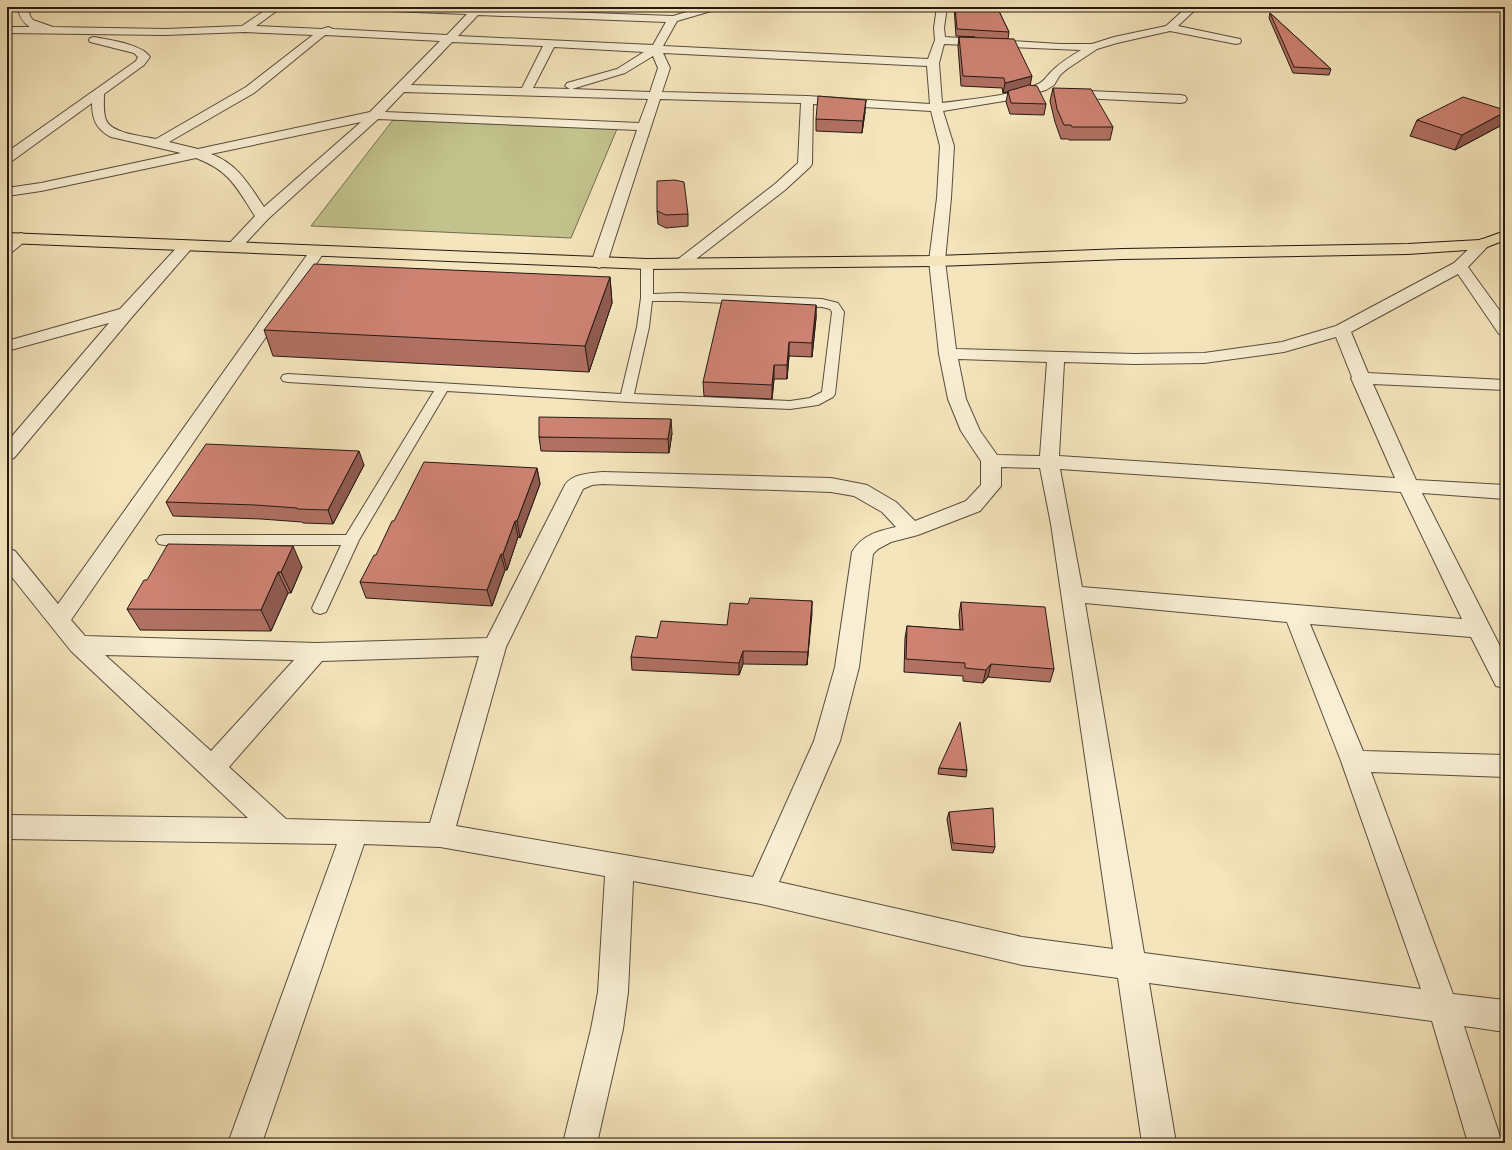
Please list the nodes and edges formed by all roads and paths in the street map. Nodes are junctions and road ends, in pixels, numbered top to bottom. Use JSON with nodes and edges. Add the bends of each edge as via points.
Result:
{"nodes":[{"id":1,"x":23,"y":7,"type":"edge"},
{"id":2,"x":277,"y":7,"type":"edge"},
{"id":3,"x":363,"y":7,"type":"edge"},
{"id":4,"x":714,"y":7,"type":"edge"},
{"id":5,"x":942,"y":7,"type":"edge"},
{"id":6,"x":1193,"y":7,"type":"edge"},
{"id":7,"x":390,"y":8,"type":"edge"},
{"id":8,"x":478,"y":9,"type":"edge"},
{"id":9,"x":673,"y":19,"type":"junction"},
{"id":10,"x":1170,"y":28,"type":"junction"},
{"id":11,"x":245,"y":29,"type":"junction"},
{"id":12,"x":7,"y":30,"type":"edge"},
{"id":13,"x":54,"y":30,"type":"junction"},
{"id":14,"x":323,"y":32,"type":"junction"},
{"id":15,"x":451,"y":38,"type":"junction"},
{"id":16,"x":940,"y":40,"type":"junction"},
{"id":17,"x":1236,"y":41,"type":"dead end"},
{"id":18,"x":550,"y":43,"type":"junction"},
{"id":19,"x":1093,"y":47,"type":"junction"},
{"id":20,"x":656,"y":49,"type":"junction"},
{"id":21,"x":933,"y":63,"type":"junction"},
{"id":22,"x":401,"y":88,"type":"junction"},
{"id":23,"x":530,"y":91,"type":"junction"},
{"id":24,"x":98,"y":92,"type":"junction"},
{"id":25,"x":1028,"y":92,"type":"junction"},
{"id":26,"x":654,"y":95,"type":"junction"},
{"id":27,"x":1181,"y":99,"type":"dead end"},
{"id":28,"x":807,"y":100,"type":"junction"},
{"id":29,"x":936,"y":108,"type":"junction"},
{"id":30,"x":375,"y":115,"type":"junction"},
{"id":31,"x":644,"y":127,"type":"junction"},
{"id":32,"x":156,"y":144,"type":"junction"},
{"id":33,"x":198,"y":153,"type":"junction"},
{"id":34,"x":7,"y":158,"type":"edge"},
{"id":35,"x":7,"y":192,"type":"edge"},
{"id":36,"x":263,"y":216,"type":"junction"},
{"id":37,"x":1505,"y":235,"type":"edge"},
{"id":38,"x":14,"y":238,"type":"edge"},
{"id":39,"x":1482,"y":244,"type":"junction"},
{"id":40,"x":186,"y":246,"type":"junction"},
{"id":41,"x":234,"y":247,"type":"junction"},
{"id":42,"x":7,"y":249,"type":"edge"},
{"id":43,"x":317,"y":251,"type":"junction"},
{"id":44,"x":937,"y":261,"type":"junction"},
{"id":45,"x":599,"y":263,"type":"junction"},
{"id":46,"x":682,"y":263,"type":"junction"},
{"id":47,"x":647,"y":264,"type":"junction"},
{"id":48,"x":1460,"y":266,"type":"junction"},
{"id":49,"x":647,"y":298,"type":"junction"},
{"id":50,"x":126,"y":313,"type":"junction"},
{"id":51,"x":1342,"y":330,"type":"junction"},
{"id":52,"x":1505,"y":330,"type":"edge"},
{"id":53,"x":7,"y":346,"type":"edge"},
{"id":54,"x":948,"y":354,"type":"junction"},
{"id":55,"x":1056,"y":356,"type":"junction"},
{"id":56,"x":288,"y":378,"type":"dead end"},
{"id":57,"x":1360,"y":378,"type":"junction"},
{"id":58,"x":1505,"y":385,"type":"edge"},
{"id":59,"x":443,"y":387,"type":"junction"},
{"id":60,"x":626,"y":398,"type":"junction"},
{"id":61,"x":7,"y":454,"type":"edge"},
{"id":62,"x":991,"y":461,"type":"junction"},
{"id":63,"x":1049,"y":462,"type":"junction"},
{"id":64,"x":1408,"y":485,"type":"junction"},
{"id":65,"x":1505,"y":492,"type":"edge"},
{"id":66,"x":911,"y":530,"type":"junction"},
{"id":67,"x":164,"y":540,"type":"dead end"},
{"id":68,"x":351,"y":540,"type":"junction"},
{"id":69,"x":7,"y":556,"type":"edge"},
{"id":70,"x":1072,"y":594,"type":"junction"},
{"id":71,"x":320,"y":608,"type":"dead end"},
{"id":72,"x":1295,"y":614,"type":"junction"},
{"id":73,"x":58,"y":620,"type":"junction"},
{"id":74,"x":1478,"y":629,"type":"junction"},
{"id":75,"x":79,"y":645,"type":"junction"},
{"id":76,"x":494,"y":647,"type":"junction"},
{"id":77,"x":316,"y":652,"type":"junction"},
{"id":78,"x":1505,"y":679,"type":"edge"},
{"id":79,"x":1354,"y":761,"type":"junction"},
{"id":80,"x":1505,"y":766,"type":"edge"},
{"id":81,"x":212,"y":768,"type":"junction"},
{"id":82,"x":7,"y":827,"type":"edge"},
{"id":83,"x":280,"y":831,"type":"junction"},
{"id":84,"x":355,"y":832,"type":"junction"},
{"id":85,"x":440,"y":835,"type":"junction"},
{"id":86,"x":620,"y":866,"type":"junction"},
{"id":87,"x":761,"y":891,"type":"junction"},
{"id":88,"x":1130,"y":966,"type":"junction"},
{"id":89,"x":1443,"y":1008,"type":"junction"},
{"id":90,"x":1505,"y":1016,"type":"edge"},
{"id":91,"x":245,"y":1143,"type":"edge"},
{"id":92,"x":580,"y":1143,"type":"edge"},
{"id":93,"x":1159,"y":1143,"type":"edge"},
{"id":94,"x":1485,"y":1143,"type":"edge"}],
"edges":[{"from":1,"to":13,"type":"street","via":[[28,21]]},
{"from":2,"to":11,"type":"street"},
{"from":3,"to":7,"type":"street"},
{"from":4,"to":9,"type":"street"},
{"from":5,"to":16,"type":"street"},
{"from":6,"to":10,"type":"street"},
{"from":7,"to":8,"type":"street"},
{"from":7,"to":14,"type":"street"},
{"from":8,"to":9,"type":"street"},
{"from":8,"to":15,"type":"street"},
{"from":9,"to":20,"type":"street"},
{"from":10,"to":17,"type":"street"},
{"from":10,"to":19,"type":"street"},
{"from":11,"to":13,"type":"street","via":[[166,32]]},
{"from":11,"to":14,"type":"street"},
{"from":12,"to":13,"type":"street"},
{"from":13,"to":24,"type":"street","via":[[133,50],[143,55],[140,63]]},
{"from":14,"to":15,"type":"street"},
{"from":14,"to":32,"type":"street","via":[[250,90]]},
{"from":15,"to":18,"type":"street"},
{"from":15,"to":22,"type":"street"},
{"from":16,"to":19,"type":"street"},
{"from":16,"to":21,"type":"street"},
{"from":18,"to":20,"type":"street"},
{"from":18,"to":23,"type":"street"},
{"from":19,"to":25,"type":"street","via":[[1056,73],[1050,82]]},
{"from":20,"to":21,"type":"street"},
{"from":20,"to":23,"type":"street","via":[[621,71],[575,85]]},
{"from":20,"to":26,"type":"street","via":[[664,68]]},
{"from":21,"to":29,"type":"street"},
{"from":22,"to":23,"type":"street"},
{"from":22,"to":30,"type":"street"},
{"from":23,"to":26,"type":"street"},
{"from":24,"to":32,"type":"street","via":[[99,120],[104,128],[116,134]]},
{"from":24,"to":34,"type":"street"},
{"from":25,"to":27,"type":"street"},
{"from":25,"to":29,"type":"street"},
{"from":26,"to":28,"type":"street"},
{"from":26,"to":31,"type":"street"},
{"from":28,"to":29,"type":"street"},
{"from":28,"to":46,"type":"street","via":[[805,164]]},
{"from":29,"to":44,"type":"street","via":[[947,146]]},
{"from":30,"to":31,"type":"street"},
{"from":30,"to":33,"type":"street"},
{"from":30,"to":36,"type":"street"},
{"from":31,"to":45,"type":"street"},
{"from":32,"to":33,"type":"street"},
{"from":33,"to":35,"type":"street"},
{"from":33,"to":36,"type":"street","via":[[230,169]]},
{"from":36,"to":41,"type":"street"},
{"from":37,"to":39,"type":"highway"},
{"from":38,"to":40,"type":"highway"},
{"from":38,"to":42,"type":"street"},
{"from":39,"to":44,"type":"highway","via":[[1408,249],[1123,254]]},
{"from":39,"to":48,"type":"street"},
{"from":40,"to":41,"type":"highway"},
{"from":40,"to":50,"type":"street"},
{"from":41,"to":43,"type":"highway"},
{"from":43,"to":45,"type":"highway"},
{"from":43,"to":73,"type":"street"},
{"from":44,"to":46,"type":"highway"},
{"from":44,"to":54,"type":"street"},
{"from":45,"to":47,"type":"highway"},
{"from":46,"to":47,"type":"highway"},
{"from":47,"to":49,"type":"lane"},
{"from":48,"to":51,"type":"street"},
{"from":48,"to":52,"type":"street"},
{"from":49,"to":60,"type":"lane","via":[[643,327]]},
{"from":49,"to":60,"type":"lane","via":[[679,297],[834,306],[838,312],[828,394],[813,402],[790,405]]},
{"from":50,"to":53,"type":"street"},
{"from":50,"to":61,"type":"street"},
{"from":51,"to":55,"type":"street","via":[[1284,347],[1204,358]]},
{"from":51,"to":57,"type":"street"},
{"from":54,"to":55,"type":"street"},
{"from":54,"to":62,"type":"street","via":[[957,399],[970,431]]},
{"from":55,"to":63,"type":"street"},
{"from":56,"to":59,"type":"lane"},
{"from":57,"to":58,"type":"street"},
{"from":57,"to":64,"type":"street"},
{"from":59,"to":60,"type":"lane"},
{"from":59,"to":68,"type":"lane"},
{"from":62,"to":63,"type":"street"},
{"from":62,"to":66,"type":"street","via":[[991,486],[973,506]]},
{"from":63,"to":64,"type":"street"},
{"from":63,"to":70,"type":"street"},
{"from":64,"to":65,"type":"street"},
{"from":64,"to":74,"type":"street"},
{"from":66,"to":76,"type":"street","via":[[889,507],[860,490],[831,485],[589,478],[575,485]]},
{"from":66,"to":87,"type":"street","via":[[884,537],[870,544],[863,552],[847,667],[827,741]]},
{"from":67,"to":68,"type":"lane"},
{"from":68,"to":71,"type":"lane"},
{"from":69,"to":73,"type":"street"},
{"from":70,"to":72,"type":"street"},
{"from":70,"to":88,"type":"street"},
{"from":72,"to":74,"type":"street"},
{"from":72,"to":79,"type":"street"},
{"from":73,"to":75,"type":"street"},
{"from":74,"to":78,"type":"street"},
{"from":75,"to":77,"type":"street"},
{"from":75,"to":81,"type":"street"},
{"from":76,"to":77,"type":"street"},
{"from":76,"to":85,"type":"street"},
{"from":77,"to":81,"type":"street"},
{"from":79,"to":80,"type":"street"},
{"from":79,"to":89,"type":"street"},
{"from":81,"to":83,"type":"street"},
{"from":82,"to":83,"type":"street"},
{"from":83,"to":84,"type":"street"},
{"from":84,"to":85,"type":"street"},
{"from":84,"to":91,"type":"street"},
{"from":85,"to":86,"type":"street"},
{"from":86,"to":87,"type":"street"},
{"from":86,"to":92,"type":"street","via":[[613,992],[607,1029]]},
{"from":87,"to":88,"type":"street","via":[[1022,951]]},
{"from":88,"to":89,"type":"street"},
{"from":88,"to":93,"type":"street"},
{"from":89,"to":90,"type":"street"},
{"from":89,"to":94,"type":"street"}]}
